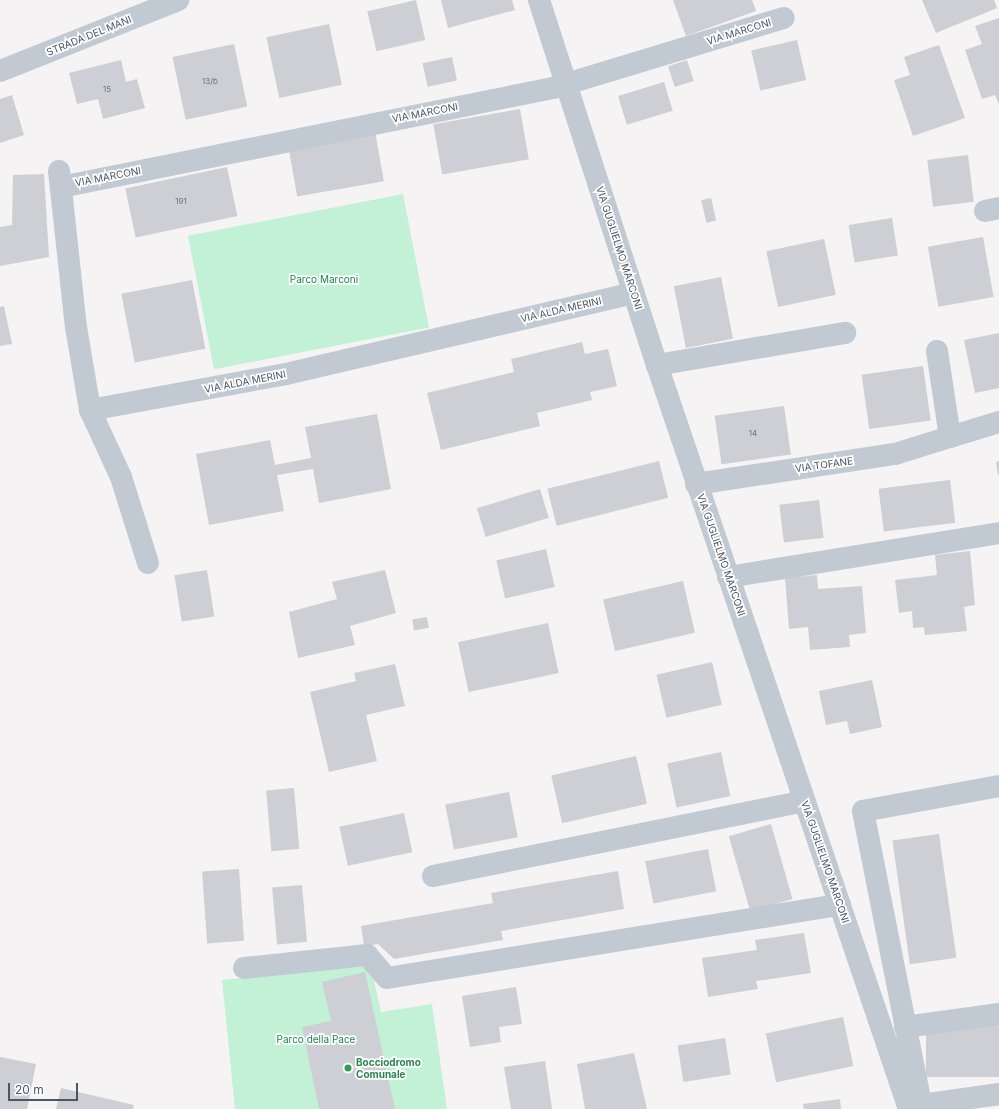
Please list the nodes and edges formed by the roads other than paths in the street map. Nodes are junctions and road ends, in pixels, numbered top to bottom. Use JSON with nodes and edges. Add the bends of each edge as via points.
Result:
{"nodes":[{"id":1,"x":178,"y":0,"type":"edge"},
{"id":2,"x":539,"y":0,"type":"edge"},
{"id":3,"x":784,"y":18,"type":"dead end"},
{"id":4,"x":0,"y":71,"type":"edge"},
{"id":5,"x":566,"y":84,"type":"junction"},
{"id":6,"x":634,"y":294,"type":"junction"},
{"id":7,"x":845,"y":333,"type":"dead end"},
{"id":8,"x":937,"y":351,"type":"dead end"},
{"id":9,"x":657,"y":365,"type":"junction"},
{"id":10,"x":90,"y":410,"type":"junction"},
{"id":11,"x":999,"y":422,"type":"edge"},
{"id":12,"x":950,"y":437,"type":"junction"},
{"id":13,"x":696,"y":484,"type":"junction"},
{"id":14,"x":999,"y":534,"type":"edge"},
{"id":15,"x":148,"y":563,"type":"dead end"},
{"id":16,"x":728,"y":577,"type":"junction"},
{"id":17,"x":999,"y":786,"type":"edge"},
{"id":18,"x":804,"y":802,"type":"junction"},
{"id":19,"x":433,"y":876,"type":"dead end"},
{"id":20,"x":840,"y":905,"type":"junction"},
{"id":21,"x":244,"y":968,"type":"dead end"},
{"id":22,"x":999,"y":1014,"type":"edge"},
{"id":23,"x":906,"y":1027,"type":"junction"},
{"id":24,"x":999,"y":1094,"type":"edge"},
{"id":25,"x":909,"y":1109,"type":"edge"}],
"edges":[{"from":1,"to":4,"type":"street","name":"STRADA DEL MANI"},
{"from":2,"to":5,"type":"street","name":"VIA GUGLIELMO MARCONI"},
{"from":3,"to":5,"type":"street","name":"VIA MARCONI"},
{"from":5,"to":6,"type":"street","name":"VIA GUGLIELMO MARCONI"},
{"from":5,"to":10,"type":"street","name":"VIA MARCONI","via":[[60,179],[76,327]]},
{"from":6,"to":9,"type":"street","name":"VIA GUGLIELMO MARCONI"},
{"from":6,"to":10,"type":"street","name":"VIA ALDA MERINI","via":[[286,374]]},
{"from":7,"to":9,"type":"street"},
{"from":8,"to":12,"type":"street"},
{"from":9,"to":13,"type":"street","name":"VIA GUGLIELMO MARCONI"},
{"from":10,"to":15,"type":"street","via":[[121,476]]},
{"from":11,"to":12,"type":"street","name":"VIA TOFANE"},
{"from":12,"to":13,"type":"street","name":"VIA TOFANE","via":[[896,454]]},
{"from":13,"to":16,"type":"street","name":"VIA GUGLIELMO MARCONI"},
{"from":14,"to":16,"type":"street"},
{"from":16,"to":18,"type":"street","name":"VIA GUGLIELMO MARCONI"},
{"from":17,"to":23,"type":"street","via":[[863,811]]},
{"from":18,"to":19,"type":"street"},
{"from":18,"to":20,"type":"street","name":"VIA GUGLIELMO MARCONI"},
{"from":20,"to":21,"type":"street","via":[[387,978],[367,955]]},
{"from":20,"to":25,"type":"street","name":"VIA GUGLIELMO MARCONI"},
{"from":22,"to":23,"type":"street"},
{"from":23,"to":24,"type":"street","via":[[921,1105]]}]}
